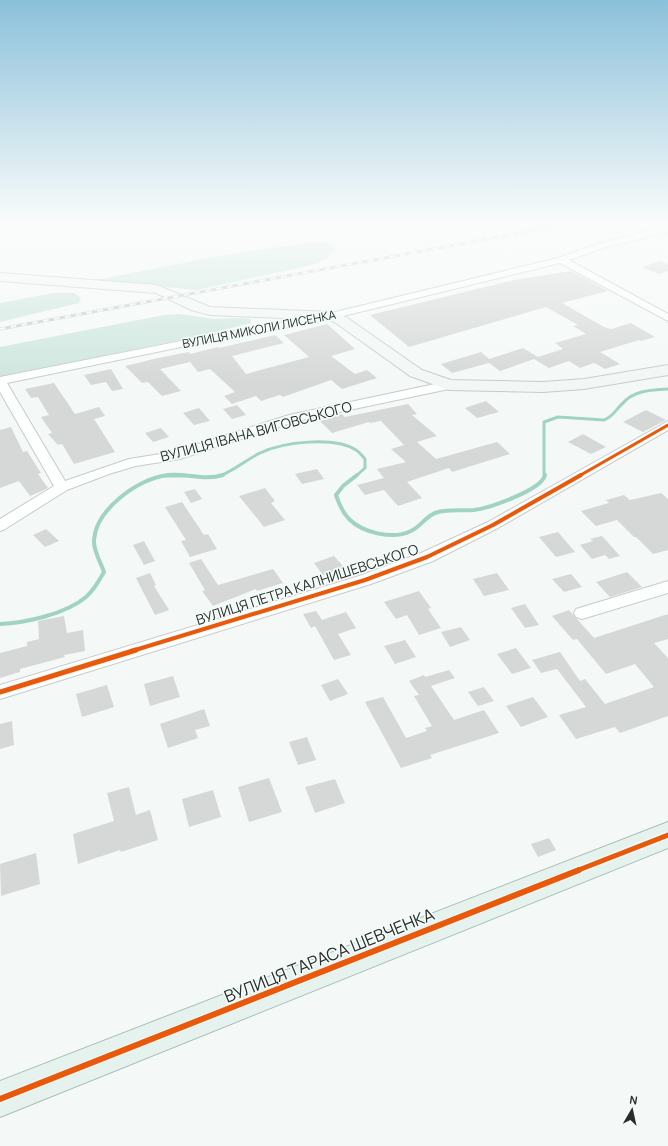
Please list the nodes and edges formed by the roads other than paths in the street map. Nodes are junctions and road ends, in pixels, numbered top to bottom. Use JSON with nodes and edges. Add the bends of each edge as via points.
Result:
{"nodes":[{"id":1,"x":497,"y":275,"type":"edge"},
{"id":2,"x":590,"y":275,"type":"edge"},
{"id":3,"x":0,"y":277,"type":"edge"},
{"id":4,"x":330,"y":316,"type":"junction"},
{"id":5,"x":668,"y":318,"type":"edge"},
{"id":6,"x":668,"y":370,"type":"edge"},
{"id":7,"x":0,"y":381,"type":"edge"},
{"id":8,"x":448,"y":385,"type":"junction"},
{"id":9,"x":668,"y":425,"type":"edge"},
{"id":10,"x":62,"y":487,"type":"junction"},
{"id":11,"x":0,"y":526,"type":"edge"},
{"id":12,"x":668,"y":587,"type":"edge"},
{"id":13,"x":582,"y":613,"type":"dead end"},
{"id":14,"x":0,"y":692,"type":"edge"},
{"id":15,"x":668,"y":835,"type":"edge"},
{"id":16,"x":0,"y":1100,"type":"edge"}],
"edges":[{"from":1,"to":4,"type":"street","name":"ВУЛИЦЯ МИКОЛИ ЛИСЕНКА"},
{"from":2,"to":5,"type":"street"},
{"from":3,"to":4,"type":"main road","via":[[157,289],[210,311]]},
{"from":4,"to":7,"type":"street","name":"ВУЛИЦЯ МИКОЛИ ЛИСЕНКА"},
{"from":4,"to":8,"type":"main road","via":[[341,320],[416,373]]},
{"from":6,"to":8,"type":"main road","name":"ВУЛИЦЯ ІВАНА ВИГОВСЬКОГО","via":[[584,384],[543,387]]},
{"from":7,"to":10,"type":"street"},
{"from":8,"to":10,"type":"street","name":"ВУЛИЦЯ ІВАНА ВИГОВСЬКОГО","via":[[294,418],[181,454],[104,470]]},
{"from":9,"to":14,"type":"street","name":"ВУЛИЦЯ ПЕТРА КАЛНИШЕВСЬКОГО","via":[[493,525],[426,557],[364,580]]},
{"from":10,"to":11,"type":"street","name":"ВУЛИЦЯ ІВАНА ВИГОВСЬКОГО"},
{"from":12,"to":13,"type":"street"},
{"from":15,"to":16,"type":"main road","name":"ВУЛИЦЯ ТАРАСА ШЕВЧЕНКА"}]}
